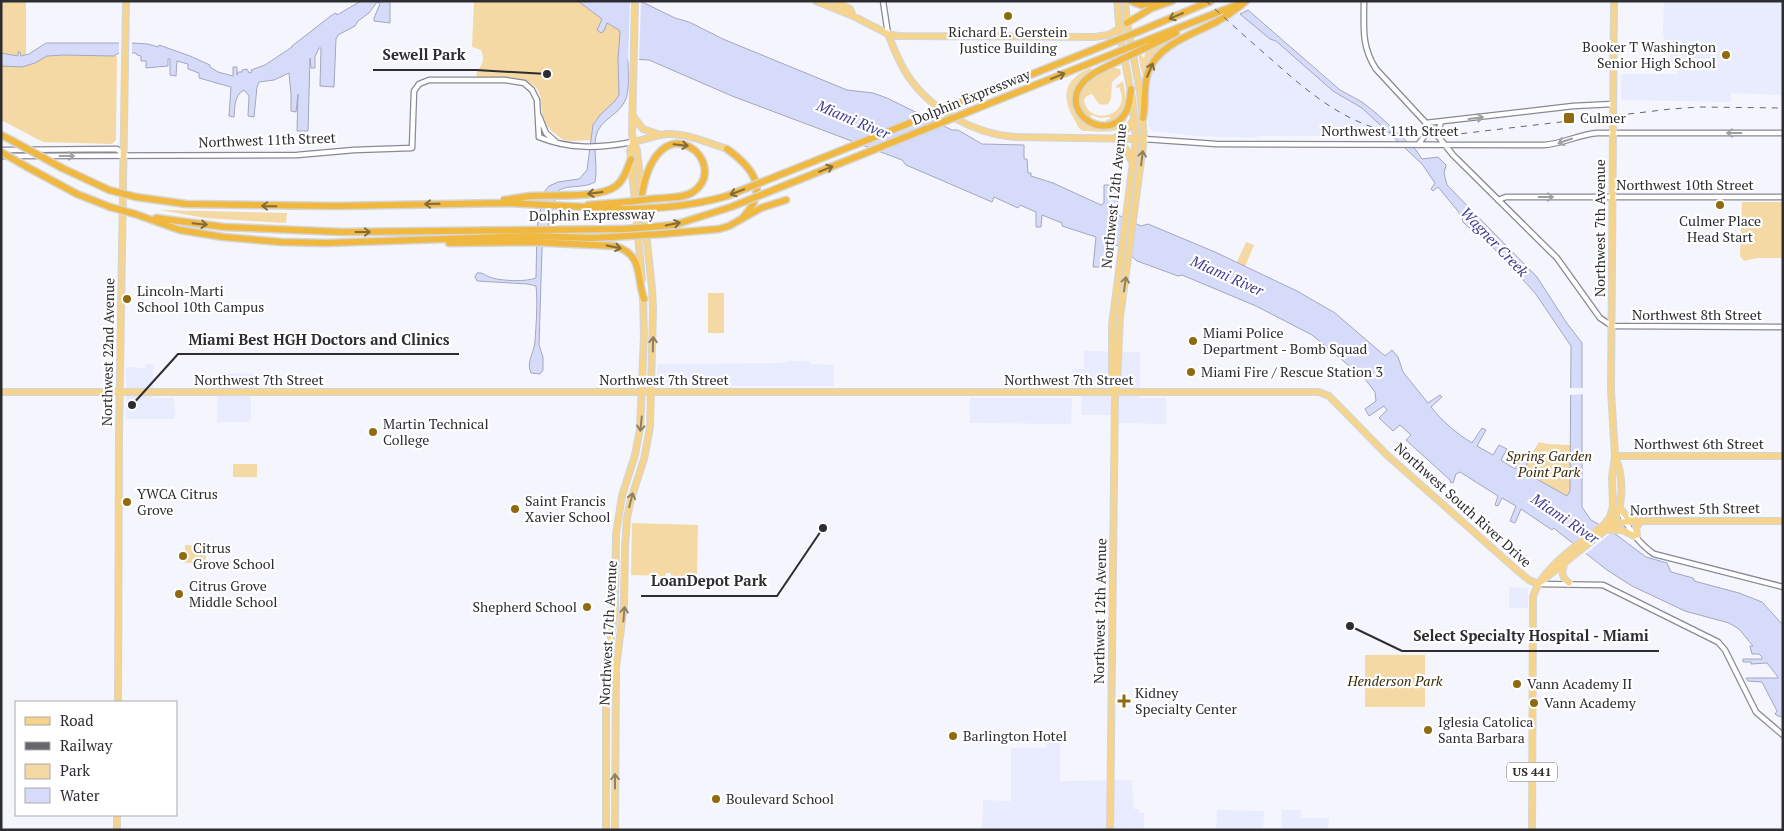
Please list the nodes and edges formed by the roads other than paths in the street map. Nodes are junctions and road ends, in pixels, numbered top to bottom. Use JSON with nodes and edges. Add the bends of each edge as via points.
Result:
{"nodes":[{"id":1,"x":126,"y":1,"type":"edge"},
{"id":2,"x":636,"y":1,"type":"edge"},
{"id":3,"x":816,"y":1,"type":"edge"},
{"id":4,"x":833,"y":1,"type":"edge"},
{"id":5,"x":883,"y":1,"type":"edge"},
{"id":6,"x":1116,"y":1,"type":"edge"},
{"id":7,"x":1125,"y":1,"type":"edge"},
{"id":8,"x":1132,"y":1,"type":"edge"},
{"id":9,"x":1158,"y":1,"type":"edge"},
{"id":10,"x":1172,"y":1,"type":"edge"},
{"id":11,"x":1211,"y":1,"type":"edge"},
{"id":12,"x":1246,"y":1,"type":"edge"},
{"id":13,"x":1364,"y":1,"type":"edge"},
{"id":14,"x":1614,"y":1,"type":"edge"},
{"id":15,"x":853,"y":16,"type":"junction"},
{"id":16,"x":1126,"y":23,"type":"junction"},
{"id":17,"x":1119,"y":29,"type":"junction"},
{"id":18,"x":888,"y":34,"type":"junction"},
{"id":19,"x":904,"y":37,"type":"junction"},
{"id":20,"x":1145,"y":45,"type":"junction"},
{"id":21,"x":896,"y":54,"type":"junction"},
{"id":22,"x":1130,"y":89,"type":"junction"},
{"id":23,"x":1613,"y":104,"type":"junction"},
{"id":24,"x":538,"y":114,"type":"junction"},
{"id":25,"x":632,"y":115,"type":"junction"},
{"id":26,"x":1135,"y":118,"type":"junction"},
{"id":27,"x":1143,"y":118,"type":"junction"},
{"id":28,"x":1441,"y":122,"type":"junction"},
{"id":29,"x":1426,"y":124,"type":"junction"},
{"id":30,"x":1613,"y":132,"type":"junction"},
{"id":31,"x":546,"y":133,"type":"junction"},
{"id":32,"x":1783,"y":133,"type":"edge"},
{"id":33,"x":1,"y":135,"type":"edge"},
{"id":34,"x":661,"y":135,"type":"junction"},
{"id":35,"x":1437,"y":135,"type":"junction"},
{"id":36,"x":539,"y":137,"type":"junction"},
{"id":37,"x":1114,"y":138,"type":"junction"},
{"id":38,"x":1136,"y":139,"type":"junction"},
{"id":39,"x":1144,"y":139,"type":"junction"},
{"id":40,"x":633,"y":142,"type":"junction"},
{"id":41,"x":558,"y":143,"type":"junction"},
{"id":42,"x":1418,"y":144,"type":"junction"},
{"id":43,"x":1444,"y":144,"type":"junction"},
{"id":44,"x":727,"y":149,"type":"joint"},
{"id":45,"x":1,"y":151,"type":"edge"},
{"id":46,"x":123,"y":154,"type":"junction"},
{"id":47,"x":1,"y":156,"type":"edge"},
{"id":48,"x":631,"y":159,"type":"junction"},
{"id":49,"x":1133,"y":165,"type":"junction"},
{"id":50,"x":642,"y":194,"type":"junction"},
{"id":51,"x":1612,"y":196,"type":"junction"},
{"id":52,"x":1783,"y":197,"type":"edge"},
{"id":53,"x":786,"y":200,"type":"dead end"},
{"id":54,"x":1498,"y":200,"type":"junction"},
{"id":55,"x":481,"y":203,"type":"junction"},
{"id":56,"x":570,"y":207,"type":"junction"},
{"id":57,"x":135,"y":214,"type":"junction"},
{"id":58,"x":740,"y":221,"type":"junction"},
{"id":59,"x":627,"y":233,"type":"junction"},
{"id":60,"x":552,"y":240,"type":"junction"},
{"id":61,"x":644,"y":300,"type":"junction"},
{"id":62,"x":1118,"y":309,"type":"junction"},
{"id":63,"x":1612,"y":326,"type":"junction"},
{"id":64,"x":1783,"y":327,"type":"edge"},
{"id":65,"x":1,"y":392,"type":"edge"},
{"id":66,"x":120,"y":393,"type":"junction"},
{"id":67,"x":642,"y":393,"type":"junction"},
{"id":68,"x":652,"y":393,"type":"junction"},
{"id":69,"x":1115,"y":393,"type":"junction"},
{"id":70,"x":1326,"y":394,"type":"joint"},
{"id":71,"x":1615,"y":456,"type":"junction"},
{"id":72,"x":1783,"y":456,"type":"edge"},
{"id":73,"x":1613,"y":468,"type":"junction"},
{"id":74,"x":1620,"y":509,"type":"junction"},
{"id":75,"x":1642,"y":521,"type":"junction"},
{"id":76,"x":1783,"y":521,"type":"edge"},
{"id":77,"x":1625,"y":522,"type":"junction"},
{"id":78,"x":1614,"y":524,"type":"junction"},
{"id":79,"x":1606,"y":529,"type":"joint"},
{"id":80,"x":1635,"y":535,"type":"junction"},
{"id":81,"x":1568,"y":557,"type":"junction"},
{"id":82,"x":1564,"y":565,"type":"junction"},
{"id":83,"x":1569,"y":583,"type":"junction"},
{"id":84,"x":1538,"y":584,"type":"junction"},
{"id":85,"x":1783,"y":588,"type":"edge"},
{"id":86,"x":118,"y":701,"type":"edge"},
{"id":87,"x":1783,"y":735,"type":"edge"},
{"id":88,"x":118,"y":816,"type":"edge"},
{"id":89,"x":117,"y":830,"type":"edge"},
{"id":90,"x":606,"y":830,"type":"edge"},
{"id":91,"x":615,"y":830,"type":"edge"},
{"id":92,"x":1110,"y":830,"type":"edge"},
{"id":93,"x":1532,"y":830,"type":"edge"}],
"edges":[{"from":1,"to":46,"type":"main road","name":"Northwest 22nd Avenue"},
{"from":2,"to":25,"type":"main road","name":"Northwest 17th Avenue"},
{"from":3,"to":15,"type":"main road"},
{"from":4,"to":15,"type":"main road","via":[[850,9]]},
{"from":5,"to":18,"type":"street"},
{"from":6,"to":17,"type":"main road","name":"Northwest 12th Avenue"},
{"from":7,"to":16,"type":"main road","name":"Northwest 12th Avenue"},
{"from":8,"to":9,"type":"highway","via":[[1141,5]]},
{"from":10,"to":16,"type":"highway"},
{"from":11,"to":56,"type":"highway","name":"Dolphin Expressway","one_way":true,"bridge":true,"via":[[727,196],[674,207]]},
{"from":12,"to":20,"type":"highway","name":"Dolphin Expressway"},
{"from":27,"to":12,"type":"highway","one_way":true,"via":[[1147,78],[1159,54],[1233,12]]},
{"from":13,"to":29,"type":"street","via":[[1364,37],[1376,69]]},
{"from":14,"to":23,"type":"main road","name":"Northwest 7th Avenue","number":"US 441"},
{"from":15,"to":18,"type":"main road"},
{"from":16,"to":17,"type":"main road"},
{"from":16,"to":27,"type":"main road","name":"Northwest 12th Avenue"},
{"from":17,"to":19,"type":"main road","via":[[1103,37]]},
{"from":17,"to":22,"type":"main road","name":"Northwest 12th Avenue"},
{"from":18,"to":19,"type":"main road"},
{"from":18,"to":21,"type":"main road","name":"Northwest 11th Street"},
{"from":19,"to":21,"type":"main road","via":[[898,41]]},
{"from":20,"to":22,"type":"highway","bridge":true,"via":[[1087,78],[1078,90],[1077,104],[1083,118],[1098,125],[1118,121],[1127,110]]},
{"from":59,"to":20,"type":"highway","name":"Dolphin Expressway","one_way":true,"bridge":true,"via":[[731,208]]},
{"from":21,"to":37,"type":"main road","name":"Northwest 11th Street","via":[[915,86],[944,112],[968,125],[1020,138]]},
{"from":22,"to":26,"type":"main road","name":"Northwest 12th Avenue"},
{"from":28,"to":23,"type":"street","one_way":true},
{"from":23,"to":30,"type":"main road","name":"Northwest 7th Avenue","number":"US 441"},
{"from":24,"to":31,"type":"street"},
{"from":24,"to":36,"type":"street"},
{"from":24,"to":46,"type":"street","name":"Northwest 11th Street","via":[[534,93],[515,81],[426,81],[416,87],[412,148],[297,155]]},
{"from":25,"to":34,"type":"main road","via":[[643,129]]},
{"from":25,"to":40,"type":"main road","name":"Northwest 17th Avenue"},
{"from":26,"to":37,"type":"main road","via":[[1125,131]]},
{"from":26,"to":38,"type":"main road","name":"Northwest 12th Avenue"},
{"from":27,"to":39,"type":"main road","name":"Northwest 12th Avenue"},
{"from":28,"to":29,"type":"street"},
{"from":28,"to":35,"type":"street"},
{"from":29,"to":35,"type":"street"},
{"from":29,"to":42,"type":"street","via":[[1426,135]]},
{"from":32,"to":30,"type":"street","name":"Northwest 11th Street","one_way":true},
{"from":30,"to":43,"type":"street","name":"Northwest 11th Street","one_way":true,"via":[[1589,134],[1548,145]]},
{"from":30,"to":51,"type":"main road","name":"Northwest 7th Avenue","number":"US 441"},
{"from":31,"to":36,"type":"street"},
{"from":31,"to":41,"type":"street"},
{"from":55,"to":33,"type":"highway","name":"Dolphin Expressway","one_way":true,"bridge":true,"via":[[177,204],[109,190]]},
{"from":34,"to":40,"type":"main road"},
{"from":34,"to":44,"type":"main road","via":[[682,135]]},
{"from":35,"to":43,"type":"street"},
{"from":36,"to":41,"type":"street"},
{"from":37,"to":38,"type":"main road","name":"Northwest 11th Street"},
{"from":37,"to":49,"type":"main road","via":[[1126,148]]},
{"from":38,"to":39,"type":"main road","name":"Northwest 11th Street"},
{"from":38,"to":49,"type":"main road","name":"Northwest 12th Avenue"},
{"from":39,"to":42,"type":"street","name":"Northwest 11th Street","via":[[1210,144]]},
{"from":62,"to":39,"type":"main road","name":"Northwest 12th Avenue","one_way":true},
{"from":40,"to":41,"type":"street","via":[[587,148]]},
{"from":40,"to":48,"type":"main road","name":"Northwest 17th Avenue"},
{"from":40,"to":50,"type":"main road","name":"Northwest 17th Avenue","via":[[637,150]]},
{"from":42,"to":43,"type":"street","name":"Northwest 11th Street"},
{"from":43,"to":54,"type":"street"},
{"from":44,"to":58,"type":"highway","via":[[744,162],[754,177],[756,187],[752,207]]},
{"from":45,"to":46,"type":"street","name":"Northwest 11th Street","via":[[117,149]]},
{"from":45,"to":57,"type":"highway","name":"Dolphin Expressway","bridge":true,"via":[[77,194]]},
{"from":47,"to":46,"type":"street","name":"Northwest 11th Street","one_way":true},
{"from":46,"to":66,"type":"main road","name":"Northwest 22nd Avenue"},
{"from":48,"to":55,"type":"highway","one_way":true,"via":[[623,178],[610,190]]},
{"from":48,"to":61,"type":"main road","name":"Northwest 17th Avenue"},
{"from":49,"to":62,"type":"main road","name":"Northwest 12th Avenue"},
{"from":50,"to":56,"type":"highway","one_way":true,"bridge":true,"via":[[648,167],[663,148],[679,144],[698,152],[705,172],[702,182],[693,192]]},
{"from":68,"to":50,"type":"main road","name":"Northwest 17th Avenue","one_way":true,"via":[[653,310]]},
{"from":51,"to":52,"type":"street","name":"Northwest 10th Street"},
{"from":54,"to":51,"type":"street","name":"Northwest 10th Street","one_way":true,"via":[[1506,197]]},
{"from":51,"to":63,"type":"main road","name":"Northwest 7th Avenue","number":"US 441"},
{"from":53,"to":58,"type":"highway","via":[[761,208]]},
{"from":54,"to":63,"type":"street","via":[[1557,258],[1600,318]]},
{"from":55,"to":56,"type":"highway","name":"Dolphin Expressway"},
{"from":57,"to":59,"type":"highway","name":"Dolphin Expressway","one_way":true,"via":[[224,226],[342,232],[551,229]]},
{"from":57,"to":60,"type":"highway","via":[[180,230],[297,243]]},
{"from":58,"to":59,"type":"highway","bridge":true,"via":[[710,231]]},
{"from":59,"to":60,"type":"highway"},
{"from":60,"to":61,"type":"highway","one_way":true,"via":[[622,248],[637,266]]},
{"from":61,"to":67,"type":"main road","name":"Northwest 17th Avenue"},
{"from":62,"to":69,"type":"main road","name":"Northwest 12th Avenue"},
{"from":63,"to":64,"type":"street","name":"Northwest 8th Street"},
{"from":63,"to":71,"type":"main road","name":"Northwest 7th Avenue","number":"US 441"},
{"from":65,"to":66,"type":"main road","name":"Northwest 7th Street"},
{"from":66,"to":67,"type":"main road","name":"Northwest 7th Street"},
{"from":66,"to":86,"type":"main road","name":"Northwest 22nd Avenue"},
{"from":67,"to":68,"type":"main road","name":"Northwest 7th Street"},
{"from":67,"to":90,"type":"main road","name":"Northwest 17th Avenue","one_way":true,"via":[[639,440],[622,496],[616,534],[615,611],[606,671]]},
{"from":68,"to":69,"type":"main road","name":"Northwest 7th Street"},
{"from":91,"to":68,"type":"main road","name":"Northwest 17th Avenue","one_way":true,"via":[[616,673],[624,605],[626,533],[631,499],[648,442]]},
{"from":69,"to":70,"type":"main road","name":"Northwest 7th Street"},
{"from":69,"to":92,"type":"main road","name":"Northwest 12th Avenue"},
{"from":70,"to":84,"type":"main road","name":"Northwest South River Drive","via":[[1387,455],[1522,575]]},
{"from":71,"to":72,"type":"main road","name":"Northwest 6th Street"},
{"from":71,"to":73,"type":"main road","name":"Northwest 7th Avenue","number":"US 441"},
{"from":71,"to":74,"type":"main road","name":"Northwest 7th Avenue","number":"US 441","via":[[1619,464]]},
{"from":73,"to":74,"type":"main road"},
{"from":73,"to":78,"type":"main road","name":"Northwest 7th Avenue","number":"US 441"},
{"from":74,"to":75,"type":"main road","via":[[1627,517]]},
{"from":74,"to":77,"type":"street"},
{"from":74,"to":78,"type":"main road","name":"Northwest 7th Avenue","number":"US 441"},
{"from":75,"to":76,"type":"main road","name":"Northwest 5th Street"},
{"from":75,"to":77,"type":"main road","name":"Northwest 5th Street"},
{"from":75,"to":80,"type":"main road"},
{"from":77,"to":78,"type":"main road","name":"Northwest 5th Street"},
{"from":77,"to":80,"type":"street"},
{"from":78,"to":79,"type":"main road","name":"Northwest 5th Street"},
{"from":78,"to":80,"type":"main road"},
{"from":78,"to":81,"type":"main road","name":"Northwest 7th Avenue","number":"US 441","via":[[1604,525]]},
{"from":79,"to":81,"type":"main road","name":"Northwest 7th Avenue","number":"US 441"},
{"from":80,"to":85,"type":"street","via":[[1650,551],[1660,556]]},
{"from":81,"to":82,"type":"main road","name":"Northwest 7th Avenue","number":"US 441"},
{"from":81,"to":84,"type":"main road","name":"Northwest 7th Avenue","number":"US 441","via":[[1546,572]]},
{"from":82,"to":83,"type":"main road","via":[[1563,578]]},
{"from":82,"to":84,"type":"main road","name":"Northwest 7th Avenue","number":"US 441"},
{"from":83,"to":84,"type":"street","name":"Northwest South River Drive"},
{"from":83,"to":87,"type":"street","name":"Northwest South River Drive","via":[[1608,587],[1718,642],[1756,712]]},
{"from":84,"to":93,"type":"main road","number":"US 441","via":[[1532,600]]},
{"from":88,"to":89,"type":"main road"}]}
